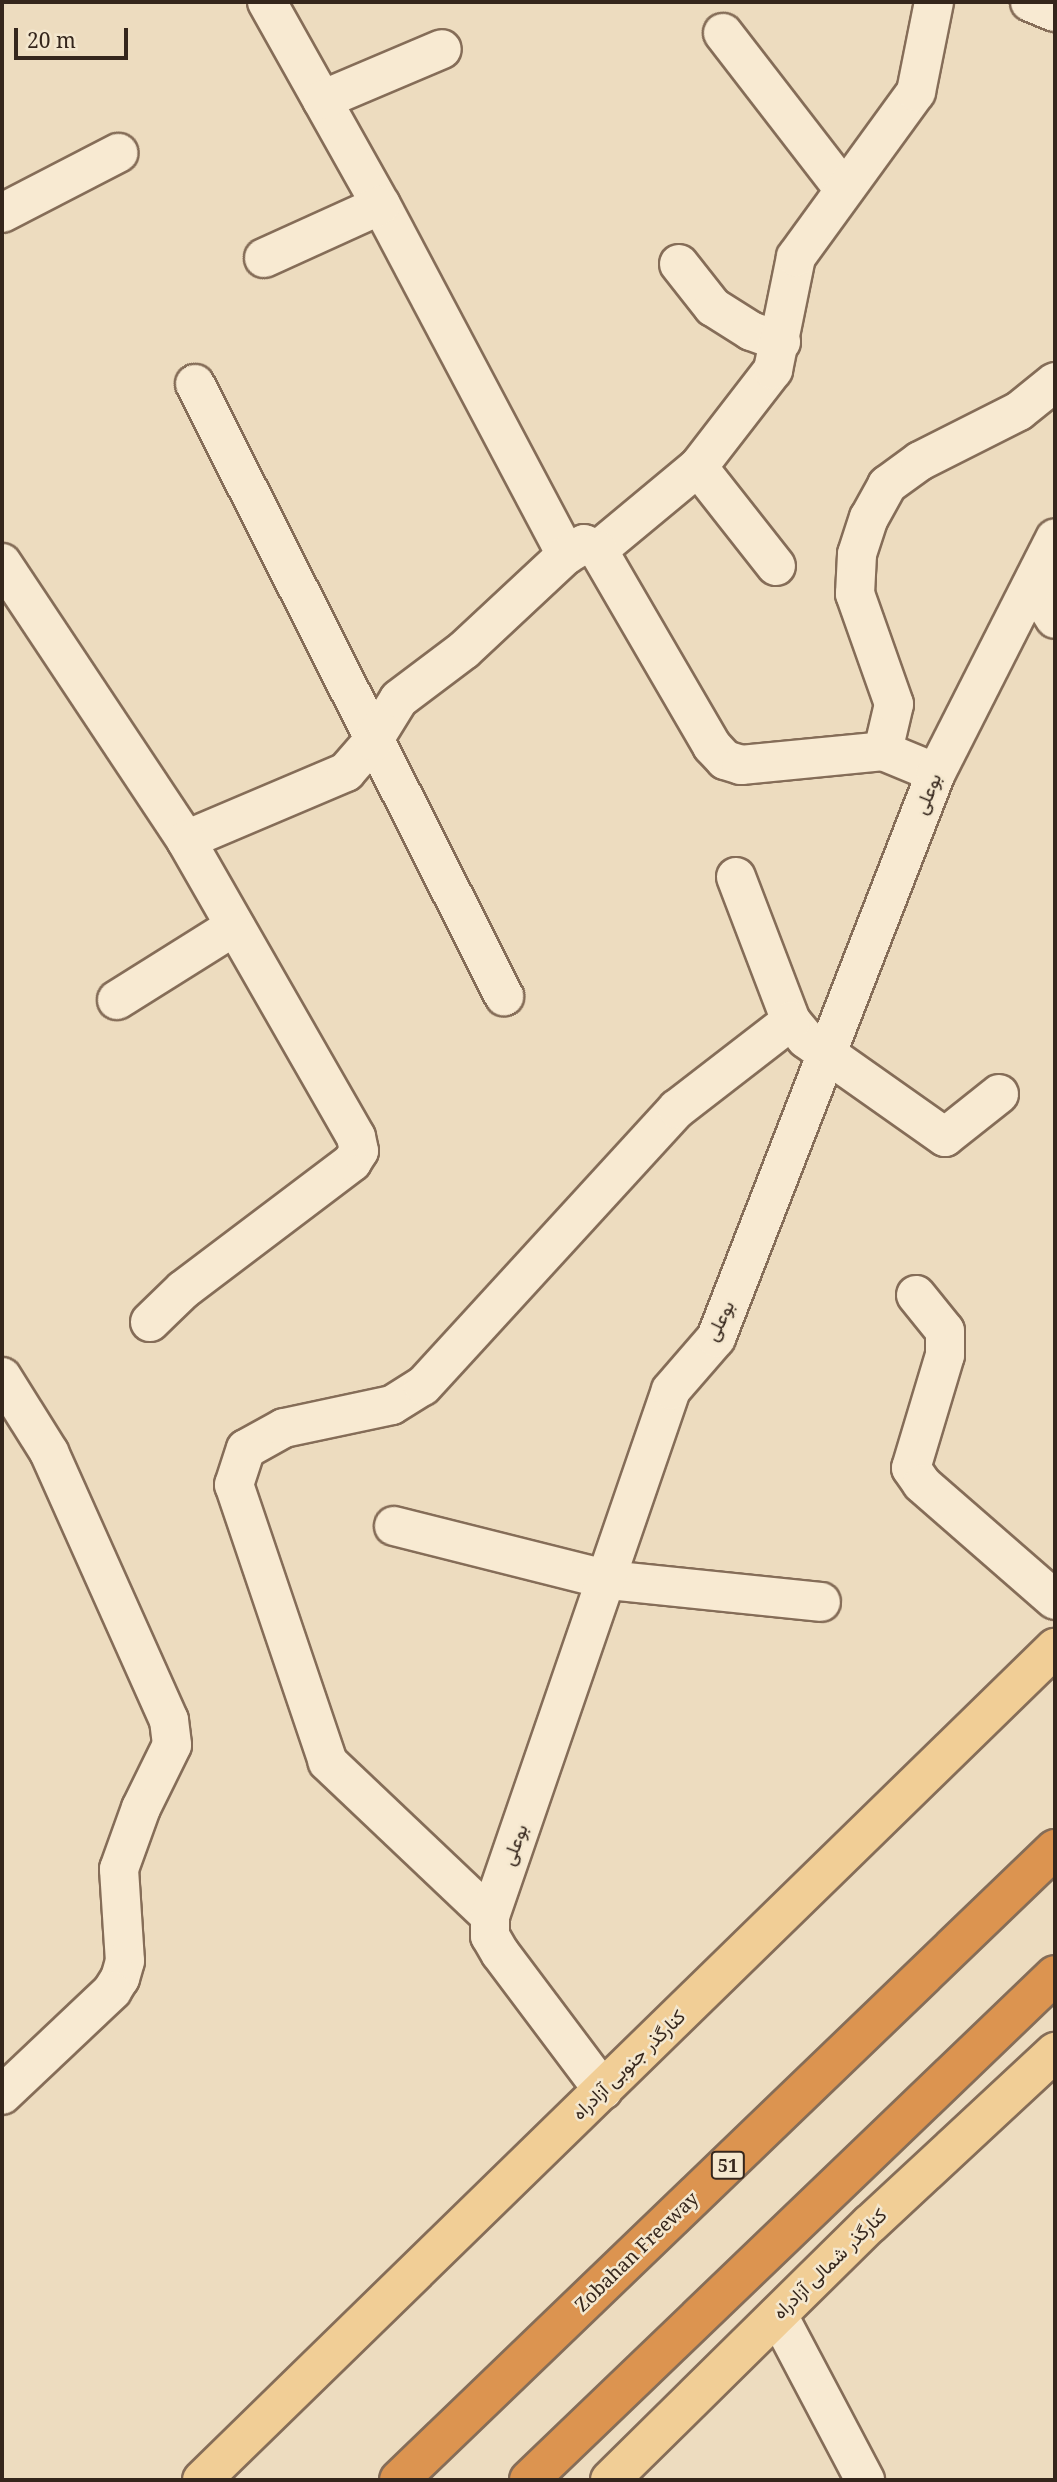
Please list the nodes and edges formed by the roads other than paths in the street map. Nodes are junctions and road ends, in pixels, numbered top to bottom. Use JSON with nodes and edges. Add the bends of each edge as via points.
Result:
{"nodes":[{"id":1,"x":267,"y":2,"type":"edge"},
{"id":2,"x":934,"y":2,"type":"edge"},
{"id":3,"x":1030,"y":2,"type":"edge"},
{"id":4,"x":1055,"y":12,"type":"edge"},
{"id":5,"x":723,"y":33,"type":"dead end"},
{"id":6,"x":442,"y":49,"type":"dead end"},
{"id":7,"x":322,"y":100,"type":"junction"},
{"id":8,"x":118,"y":153,"type":"dead end"},
{"id":9,"x":842,"y":188,"type":"junction"},
{"id":10,"x":381,"y":205,"type":"junction"},
{"id":11,"x":2,"y":213,"type":"edge"},
{"id":12,"x":264,"y":258,"type":"dead end"},
{"id":13,"x":679,"y":264,"type":"dead end"},
{"id":14,"x":781,"y":342,"type":"junction"},
{"id":15,"x":1055,"y":382,"type":"edge"},
{"id":16,"x":195,"y":384,"type":"dead end"},
{"id":17,"x":698,"y":467,"type":"junction"},
{"id":18,"x":1055,"y":538,"type":"edge"},
{"id":19,"x":582,"y":553,"type":"junction"},
{"id":20,"x":2,"y":564,"type":"edge"},
{"id":21,"x":776,"y":566,"type":"dead end"},
{"id":22,"x":1033,"y":584,"type":"junction"},
{"id":23,"x":1055,"y":620,"type":"edge"},
{"id":24,"x":373,"y":741,"type":"junction"},
{"id":25,"x":883,"y":751,"type":"junction"},
{"id":26,"x":936,"y":773,"type":"junction"},
{"id":27,"x":186,"y":840,"type":"junction"},
{"id":28,"x":736,"y":877,"type":"dead end"},
{"id":29,"x":235,"y":926,"type":"junction"},
{"id":30,"x":504,"y":996,"type":"dead end"},
{"id":31,"x":117,"y":1000,"type":"dead end"},
{"id":32,"x":791,"y":1021,"type":"junction"},
{"id":33,"x":828,"y":1054,"type":"junction"},
{"id":34,"x":999,"y":1094,"type":"dead end"},
{"id":35,"x":916,"y":1295,"type":"dead end"},
{"id":36,"x":150,"y":1322,"type":"dead end"},
{"id":37,"x":2,"y":1377,"type":"edge"},
{"id":38,"x":394,"y":1527,"type":"dead end"},
{"id":39,"x":609,"y":1580,"type":"junction"},
{"id":40,"x":1055,"y":1600,"type":"edge"},
{"id":41,"x":821,"y":1602,"type":"dead end"},
{"id":42,"x":1055,"y":1648,"type":"edge"},
{"id":43,"x":1055,"y":1849,"type":"edge"},
{"id":44,"x":490,"y":1916,"type":"junction"},
{"id":45,"x":1055,"y":1975,"type":"edge"},
{"id":46,"x":1055,"y":2052,"type":"edge"},
{"id":47,"x":603,"y":2090,"type":"junction"},
{"id":48,"x":2,"y":2095,"type":"edge"},
{"id":49,"x":778,"y":2315,"type":"junction"},
{"id":50,"x":202,"y":2480,"type":"edge"},
{"id":51,"x":399,"y":2480,"type":"edge"},
{"id":52,"x":529,"y":2480,"type":"edge"},
{"id":53,"x":610,"y":2480,"type":"edge"},
{"id":54,"x":865,"y":2480,"type":"edge"}],
"edges":[{"from":1,"to":7,"type":"street"},
{"from":2,"to":9,"type":"street","via":[[915,92]]},
{"from":3,"to":4,"type":"street"},
{"from":5,"to":9,"type":"street"},
{"from":6,"to":7,"type":"street"},
{"from":7,"to":10,"type":"street"},
{"from":8,"to":11,"type":"street"},
{"from":9,"to":14,"type":"street","via":[[796,257],[787,287]]},
{"from":10,"to":12,"type":"street"},
{"from":10,"to":19,"type":"street"},
{"from":13,"to":14,"type":"street","via":[[713,307],[751,331]]},
{"from":14,"to":17,"type":"street","via":[[773,370]]},
{"from":15,"to":25,"type":"street","via":[[1018,411],[887,485],[869,518],[857,554],[855,594],[894,704]]},
{"from":16,"to":24,"type":"street"},
{"from":17,"to":19,"type":"street"},
{"from":17,"to":21,"type":"street"},
{"from":18,"to":22,"type":"street","name":"بوعلی"},
{"from":19,"to":24,"type":"street","via":[[399,699]]},
{"from":19,"to":25,"type":"street","via":[[725,760],[741,765]]},
{"from":20,"to":27,"type":"street"},
{"from":22,"to":23,"type":"street"},
{"from":22,"to":26,"type":"street","name":"بوعلی"},
{"from":24,"to":27,"type":"street","via":[[345,772]]},
{"from":24,"to":30,"type":"street"},
{"from":25,"to":26,"type":"street"},
{"from":26,"to":33,"type":"street","name":"بوعلی"},
{"from":27,"to":29,"type":"street"},
{"from":28,"to":32,"type":"street"},
{"from":29,"to":31,"type":"street"},
{"from":29,"to":36,"type":"street","via":[[356,1137],[359,1151],[352,1162],[183,1290]]},
{"from":32,"to":33,"type":"street"},
{"from":32,"to":44,"type":"street","via":[[677,1109],[424,1386],[392,1405],[284,1428],[246,1449],[234,1485],[328,1762]]},
{"from":33,"to":34,"type":"street","via":[[945,1137]]},
{"from":33,"to":39,"type":"street","name":"بوعلی","via":[[716,1338],[671,1390]]},
{"from":35,"to":40,"type":"street","via":[[945,1331],[945,1355],[911,1468],[922,1484]]},
{"from":37,"to":48,"type":"street","via":[[49,1452],[169,1720],[172,1745],[118,1869],[125,1961],[120,1978],[112,1991]]},
{"from":38,"to":39,"type":"street"},
{"from":39,"to":41,"type":"street"},
{"from":39,"to":44,"type":"street","name":"بوعلی"},
{"from":42,"to":47,"type":"main road","name":"کنارگذر جنوبی آزادراه"},
{"from":43,"to":51,"type":"highway","name":"Zobahan Freeway","number":"51"},
{"from":44,"to":47,"type":"street","via":[[491,1936],[499,1953]]},
{"from":45,"to":52,"type":"highway"},
{"from":46,"to":49,"type":"main road","name":"کنارگذر شمالی آزادراه"},
{"from":47,"to":50,"type":"main road","name":"کنارگذر جنوبی آزادراه"},
{"from":49,"to":53,"type":"main road","name":"کنارگذر شمالی آزادراه"},
{"from":49,"to":54,"type":"street"}]}
